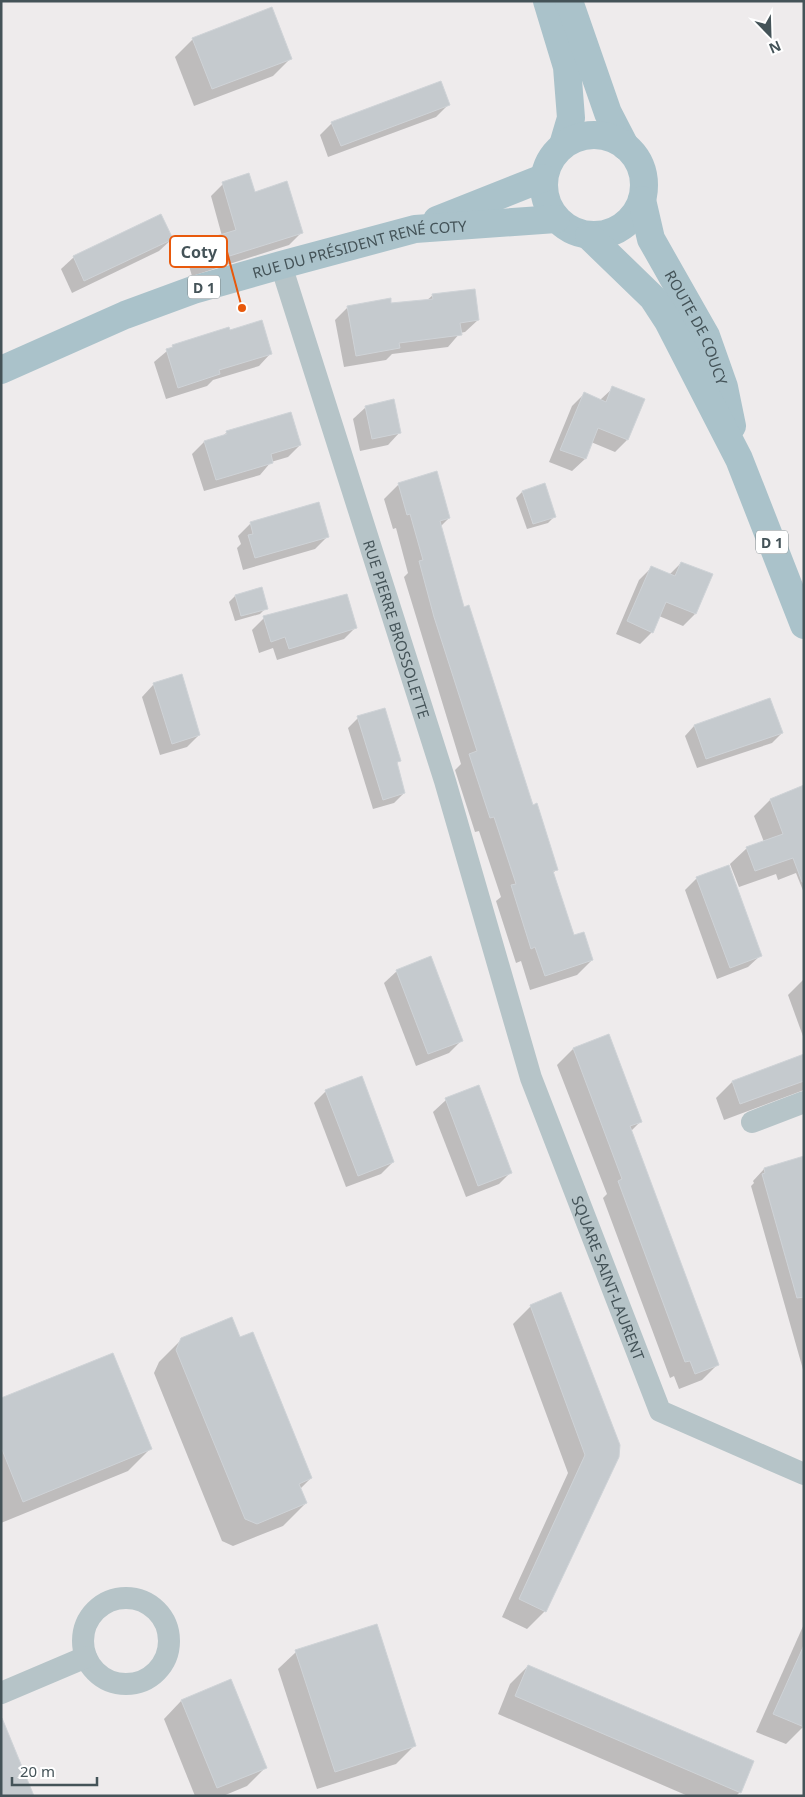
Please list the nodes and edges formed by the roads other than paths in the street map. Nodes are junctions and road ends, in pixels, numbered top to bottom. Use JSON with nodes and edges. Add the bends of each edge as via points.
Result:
{"nodes":[{"id":1,"x":547,"y":1,"type":"edge"},
{"id":2,"x":569,"y":1,"type":"edge"},
{"id":3,"x":563,"y":145,"type":"junction"},
{"id":4,"x":625,"y":146,"type":"junction"},
{"id":5,"x":544,"y":178,"type":"junction"},
{"id":6,"x":642,"y":200,"type":"junction"},
{"id":7,"x":556,"y":219,"type":"junction"},
{"id":8,"x":415,"y":229,"type":"junction"},
{"id":9,"x":589,"y":236,"type":"junction"},
{"id":10,"x":281,"y":265,"type":"junction"},
{"id":11,"x":1,"y":370,"type":"edge"},
{"id":12,"x":740,"y":459,"type":"junction"},
{"id":13,"x":804,"y":625,"type":"edge"},
{"id":14,"x":508,"y":996,"type":"joint"},
{"id":15,"x":804,"y":1102,"type":"edge"},
{"id":16,"x":752,"y":1122,"type":"dead end"},
{"id":17,"x":804,"y":1474,"type":"edge"},
{"id":18,"x":86,"y":1657,"type":"dead end"},
{"id":19,"x":1,"y":1692,"type":"edge"}],
"edges":[{"from":1,"to":3,"type":"main road","via":[[568,67],[571,118]]},
{"from":2,"to":4,"type":"main road","via":[[608,113]]},
{"from":3,"to":4,"type":"main road","via":[[594,135],[610,138]]},
{"from":3,"to":5,"type":"main road","via":[[550,160]]},
{"from":4,"to":6,"type":"main road","via":[[636,157],[642,170]]},
{"from":5,"to":7,"type":"main road","via":[[543,193]]},
{"from":5,"to":8,"type":"main road","number":"D 1"},
{"from":6,"to":9,"type":"main road","via":[[622,227],[606,234]]},
{"from":6,"to":12,"type":"main road","name":"ROUTE DE COUCY","via":[[650,239],[706,336],[724,387]]},
{"from":7,"to":8,"type":"main road","name":"RUE DU PRÉSIDENT RENÉ COTY","number":"D 1"},
{"from":7,"to":9,"type":"main road","via":[[566,228]]},
{"from":8,"to":10,"type":"main road","name":"RUE DU PRÉSIDENT RENÉ COTY","number":"D 1"},
{"from":9,"to":12,"type":"main road","name":"ROUTE DE COUCY","via":[[653,298]]},
{"from":10,"to":11,"type":"main road","name":"RUE DU PRÉSIDENT RENÉ COTY","number":"D 1","via":[[193,290],[125,315]]},
{"from":10,"to":14,"type":"street","name":"RUE PIERRE BROSSOLETTE","via":[[445,781]]},
{"from":12,"to":13,"type":"main road","name":"ROUTE DE COUCY","number":"D 1"},
{"from":14,"to":17,"type":"street","name":"SQUARE SAINT-LAURENT","via":[[531,1078],[660,1411]]},
{"from":15,"to":16,"type":"street"},
{"from":18,"to":19,"type":"street"}]}
